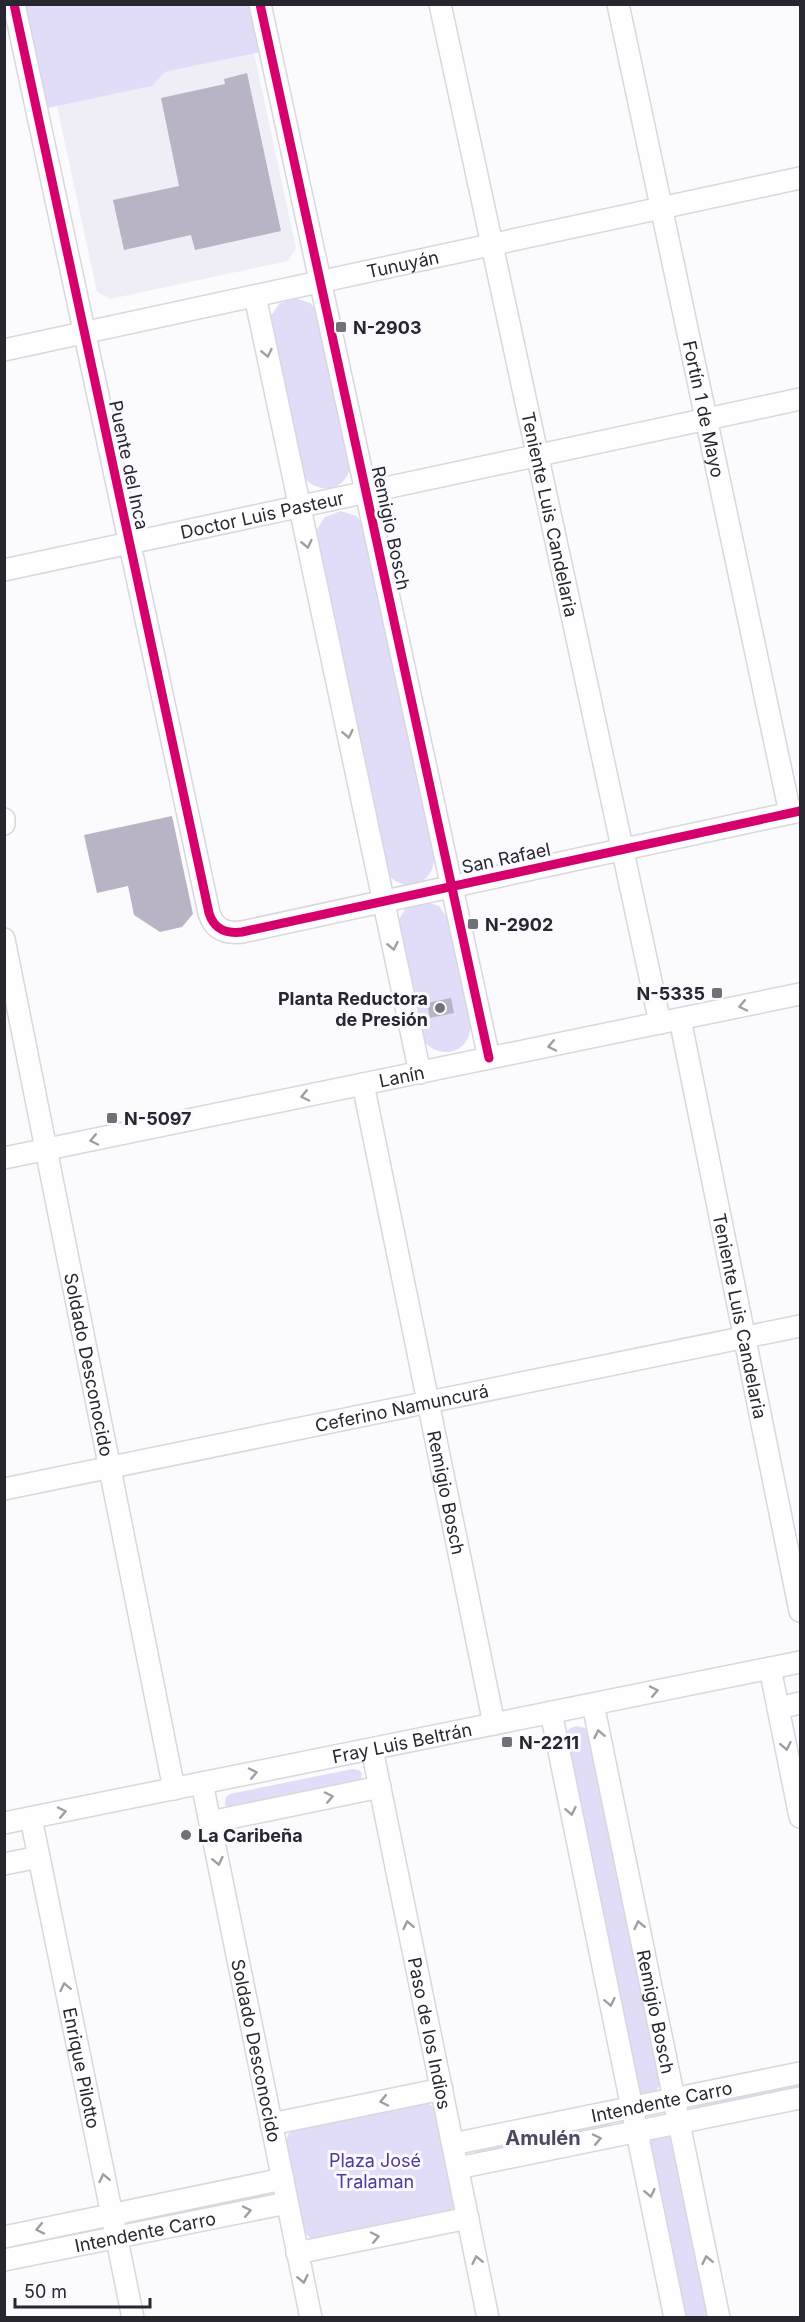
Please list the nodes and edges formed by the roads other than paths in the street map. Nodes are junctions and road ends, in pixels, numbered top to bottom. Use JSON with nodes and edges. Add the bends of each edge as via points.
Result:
{"nodes":[{"id":1,"x":14,"y":4,"type":"edge"},
{"id":2,"x":260,"y":4,"type":"edge"},
{"id":3,"x":440,"y":4,"type":"edge"},
{"id":4,"x":618,"y":4,"type":"edge"},
{"id":5,"x":801,"y":178,"type":"edge"},
{"id":6,"x":661,"y":208,"type":"junction"},
{"id":7,"x":492,"y":245,"type":"junction"},
{"id":8,"x":320,"y":282,"type":"junction"},
{"id":9,"x":255,"y":296,"type":"junction"},
{"id":10,"x":84,"y":333,"type":"junction"},
{"id":11,"x":4,"y":350,"type":"edge"},
{"id":12,"x":801,"y":399,"type":"edge"},
{"id":13,"x":706,"y":420,"type":"junction"},
{"id":14,"x":537,"y":456,"type":"junction"},
{"id":15,"x":366,"y":493,"type":"junction"},
{"id":16,"x":299,"y":507,"type":"junction"},
{"id":17,"x":129,"y":543,"type":"junction"},
{"id":18,"x":4,"y":570,"type":"edge"},
{"id":19,"x":796,"y":812,"type":"edge"},
{"id":20,"x":4,"y":819,"type":"edge"},
{"id":21,"x":4,"y":824,"type":"edge"},
{"id":22,"x":623,"y":850,"type":"junction"},
{"id":23,"x":452,"y":886,"type":"junction"},
{"id":24,"x":383,"y":901,"type":"junction"},
{"id":25,"x":219,"y":929,"type":"joint"},
{"id":26,"x":4,"y":939,"type":"edge"},
{"id":27,"x":801,"y":994,"type":"edge"},
{"id":28,"x":670,"y":1021,"type":"junction"},
{"id":29,"x":489,"y":1059,"type":"junction"},
{"id":30,"x":420,"y":1073,"type":"junction"},
{"id":31,"x":363,"y":1084,"type":"junction"},
{"id":32,"x":46,"y":1149,"type":"junction"},
{"id":33,"x":4,"y":1158,"type":"edge"},
{"id":34,"x":801,"y":1326,"type":"edge"},
{"id":35,"x":745,"y":1338,"type":"junction"},
{"id":36,"x":428,"y":1402,"type":"junction"},
{"id":37,"x":110,"y":1468,"type":"junction"},
{"id":38,"x":4,"y":1489,"type":"edge"},
{"id":39,"x":801,"y":1611,"type":"edge"},
{"id":40,"x":801,"y":1662,"type":"edge"},
{"id":41,"x":770,"y":1668,"type":"junction"},
{"id":42,"x":801,"y":1703,"type":"edge"},
{"id":43,"x":593,"y":1704,"type":"junction"},
{"id":44,"x":778,"y":1708,"type":"junction"},
{"id":45,"x":551,"y":1712,"type":"junction"},
{"id":46,"x":494,"y":1724,"type":"junction"},
{"id":47,"x":372,"y":1749,"type":"junction"},
{"id":48,"x":202,"y":1783,"type":"junction"},
{"id":49,"x":380,"y":1787,"type":"junction"},
{"id":50,"x":174,"y":1789,"type":"junction"},
{"id":51,"x":801,"y":1817,"type":"edge"},
{"id":52,"x":31,"y":1818,"type":"junction"},
{"id":53,"x":210,"y":1822,"type":"junction"},
{"id":54,"x":4,"y":1823,"type":"edge"},
{"id":55,"x":39,"y":1857,"type":"junction"},
{"id":56,"x":4,"y":1864,"type":"edge"},
{"id":57,"x":801,"y":2073,"type":"edge"},
{"id":58,"x":442,"y":2089,"type":"junction"},
{"id":59,"x":801,"y":2098,"type":"edge"},
{"id":60,"x":674,"y":2099,"type":"junction"},
{"id":61,"x":632,"y":2108,"type":"junction"},
{"id":62,"x":679,"y":2122,"type":"junction"},
{"id":63,"x":272,"y":2124,"type":"junction"},
{"id":64,"x":637,"y":2131,"type":"junction"},
{"id":65,"x":453,"y":2144,"type":"junction"},
{"id":66,"x":458,"y":2168,"type":"junction"},
{"id":67,"x":283,"y":2180,"type":"junction"},
{"id":68,"x":287,"y":2203,"type":"junction"},
{"id":69,"x":112,"y":2215,"type":"junction"},
{"id":70,"x":468,"y":2218,"type":"junction"},
{"id":71,"x":4,"y":2237,"type":"edge"},
{"id":72,"x":116,"y":2237,"type":"junction"},
{"id":73,"x":297,"y":2253,"type":"junction"},
{"id":74,"x":4,"y":2260,"type":"edge"},
{"id":75,"x":133,"y":2318,"type":"edge"},
{"id":76,"x":310,"y":2318,"type":"edge"},
{"id":77,"x":488,"y":2318,"type":"edge"},
{"id":78,"x":675,"y":2318,"type":"edge"},
{"id":79,"x":719,"y":2318,"type":"edge"}],
"edges":[{"from":1,"to":10,"type":"street","name":"Puente del Inca"},
{"from":2,"to":8,"type":"street","name":"Remigio Bosch"},
{"from":3,"to":7,"type":"street","name":"Teniente Luis Candelaria"},
{"from":4,"to":6,"type":"street","name":"Fortín 1 de Mayo"},
{"from":5,"to":6,"type":"street","name":"Tunuyán"},
{"from":6,"to":7,"type":"street","name":"Tunuyán"},
{"from":6,"to":13,"type":"street","name":"Fortín 1 de Mayo"},
{"from":7,"to":8,"type":"street","name":"Tunuyán"},
{"from":7,"to":14,"type":"street","name":"Teniente Luis Candelaria"},
{"from":8,"to":9,"type":"street","name":"Tunuyán"},
{"from":8,"to":15,"type":"street","name":"Remigio Bosch"},
{"from":9,"to":10,"type":"street","name":"Tunuyán"},
{"from":9,"to":16,"type":"street","one_way":true},
{"from":10,"to":11,"type":"street","name":"Tunuyán"},
{"from":10,"to":17,"type":"street","name":"Puente del Inca"},
{"from":12,"to":13,"type":"street","name":"Doctor Luis Pasteur"},
{"from":13,"to":14,"type":"street","name":"Doctor Luis Pasteur"},
{"from":13,"to":19,"type":"street","name":"Fortín 1 de Mayo"},
{"from":14,"to":15,"type":"street","name":"Doctor Luis Pasteur"},
{"from":14,"to":22,"type":"street","name":"Teniente Luis Candelaria"},
{"from":15,"to":16,"type":"street","name":"Doctor Luis Pasteur"},
{"from":15,"to":23,"type":"street","name":"Remigio Bosch"},
{"from":16,"to":17,"type":"street","name":"Doctor Luis Pasteur"},
{"from":16,"to":24,"type":"street","one_way":true},
{"from":17,"to":18,"type":"street","name":"Doctor Luis Pasteur"},
{"from":17,"to":25,"type":"street","name":"Puente del Inca","via":[[209,913]]},
{"from":19,"to":22,"type":"street","name":"San Rafael"},
{"from":20,"to":21,"type":"street"},
{"from":22,"to":23,"type":"street","name":"San Rafael"},
{"from":22,"to":28,"type":"street","name":"Teniente Luis Candelaria"},
{"from":23,"to":24,"type":"street","name":"San Rafael"},
{"from":23,"to":29,"type":"street","name":"Remigio Bosch"},
{"from":24,"to":25,"type":"street","name":"San Rafael","via":[[242,932]]},
{"from":24,"to":30,"type":"street","one_way":true},
{"from":26,"to":32,"type":"street","name":"Soldado Desconocido"},
{"from":27,"to":28,"type":"street","name":"Lanín","one_way":true},
{"from":28,"to":29,"type":"street","name":"Lanín","one_way":true},
{"from":28,"to":35,"type":"street","name":"Teniente Luis Candelaria"},
{"from":29,"to":30,"type":"street","name":"Lanín"},
{"from":30,"to":31,"type":"street","name":"Lanín"},
{"from":31,"to":32,"type":"street","name":"Lanín","one_way":true},
{"from":31,"to":36,"type":"street","name":"Remigio Bosch"},
{"from":32,"to":33,"type":"street","name":"Lanín"},
{"from":32,"to":37,"type":"street","name":"Soldado Desconocido"},
{"from":34,"to":35,"type":"street","name":"Ceferino Namuncurá"},
{"from":35,"to":36,"type":"street","name":"Ceferino Namuncurá"},
{"from":35,"to":39,"type":"street","name":"Teniente Luis Candelaria"},
{"from":36,"to":37,"type":"street","name":"Ceferino Namuncurá"},
{"from":36,"to":46,"type":"street","name":"Remigio Bosch"},
{"from":37,"to":38,"type":"street","name":"Ceferino Namuncurá"},
{"from":37,"to":50,"type":"street","name":"Soldado Desconocido"},
{"from":40,"to":41,"type":"street","name":"Fray Luis Beltrán"},
{"from":43,"to":41,"type":"street","name":"Fray Luis Beltrán","one_way":true},
{"from":41,"to":44,"type":"street"},
{"from":42,"to":44,"type":"street"},
{"from":43,"to":45,"type":"street","name":"Fray Luis Beltrán"},
{"from":60,"to":43,"type":"street","name":"Remigio Bosch","one_way":true},
{"from":44,"to":51,"type":"street","one_way":true},
{"from":45,"to":46,"type":"street","name":"Fray Luis Beltrán"},
{"from":45,"to":61,"type":"street","one_way":true},
{"from":46,"to":47,"type":"street","name":"Fray Luis Beltrán"},
{"from":48,"to":47,"type":"street","name":"Fray Luis Beltrán","one_way":true},
{"from":47,"to":49,"type":"street","name":"Paso de los Indios"},
{"from":48,"to":50,"type":"street","name":"Fray Luis Beltrán"},
{"from":48,"to":53,"type":"street","name":"Soldado Desconocido"},
{"from":53,"to":49,"type":"street","one_way":true},
{"from":58,"to":49,"type":"street","name":"Paso de los Indios","one_way":true},
{"from":52,"to":50,"type":"street","name":"Fray Luis Beltrán","one_way":true},
{"from":52,"to":54,"type":"street","name":"Fray Luis Beltrán"},
{"from":52,"to":55,"type":"street","name":"Enrique Pilotto"},
{"from":53,"to":63,"type":"street","name":"Soldado Desconocido","one_way":true},
{"from":55,"to":56,"type":"street"},
{"from":69,"to":55,"type":"street","name":"Enrique Pilotto","one_way":true},
{"from":57,"to":60,"type":"street","name":"Intendente Carro"},
{"from":58,"to":63,"type":"street","one_way":true},
{"from":58,"to":65,"type":"street","name":"Paso de los Indios"},
{"from":59,"to":62,"type":"street","name":"Intendente Carro"},
{"from":60,"to":61,"type":"street","name":"Intendente Carro"},
{"from":60,"to":62,"type":"street","name":"Remigio Bosch"},
{"from":61,"to":64,"type":"street"},
{"from":61,"to":65,"type":"street","name":"Intendente Carro"},
{"from":62,"to":64,"type":"street","name":"Intendente Carro"},
{"from":79,"to":62,"type":"street","name":"Remigio Bosch","one_way":true},
{"from":63,"to":67,"type":"street","name":"Soldado Desconocido"},
{"from":66,"to":64,"type":"street","name":"Intendente Carro","one_way":true},
{"from":64,"to":78,"type":"street","one_way":true},
{"from":65,"to":66,"type":"street","name":"Paso de los Indios"},
{"from":66,"to":70,"type":"street","name":"Paso de los Indios"},
{"from":67,"to":68,"type":"street","name":"Soldado Desconocido"},
{"from":67,"to":69,"type":"street","name":"Intendente Carro"},
{"from":72,"to":68,"type":"street","name":"Intendente Carro","one_way":true},
{"from":68,"to":73,"type":"street","name":"Soldado Desconocido"},
{"from":69,"to":71,"type":"street","name":"Intendente Carro","one_way":true},
{"from":69,"to":72,"type":"street","name":"Enrique Pilotto"},
{"from":73,"to":70,"type":"street","one_way":true},
{"from":77,"to":70,"type":"street","name":"Paso de los Indios","one_way":true},
{"from":72,"to":74,"type":"street","name":"Intendente Carro"},
{"from":72,"to":75,"type":"street","name":"Enrique Pilotto"},
{"from":73,"to":76,"type":"street","name":"Soldado Desconocido","one_way":true}]}
